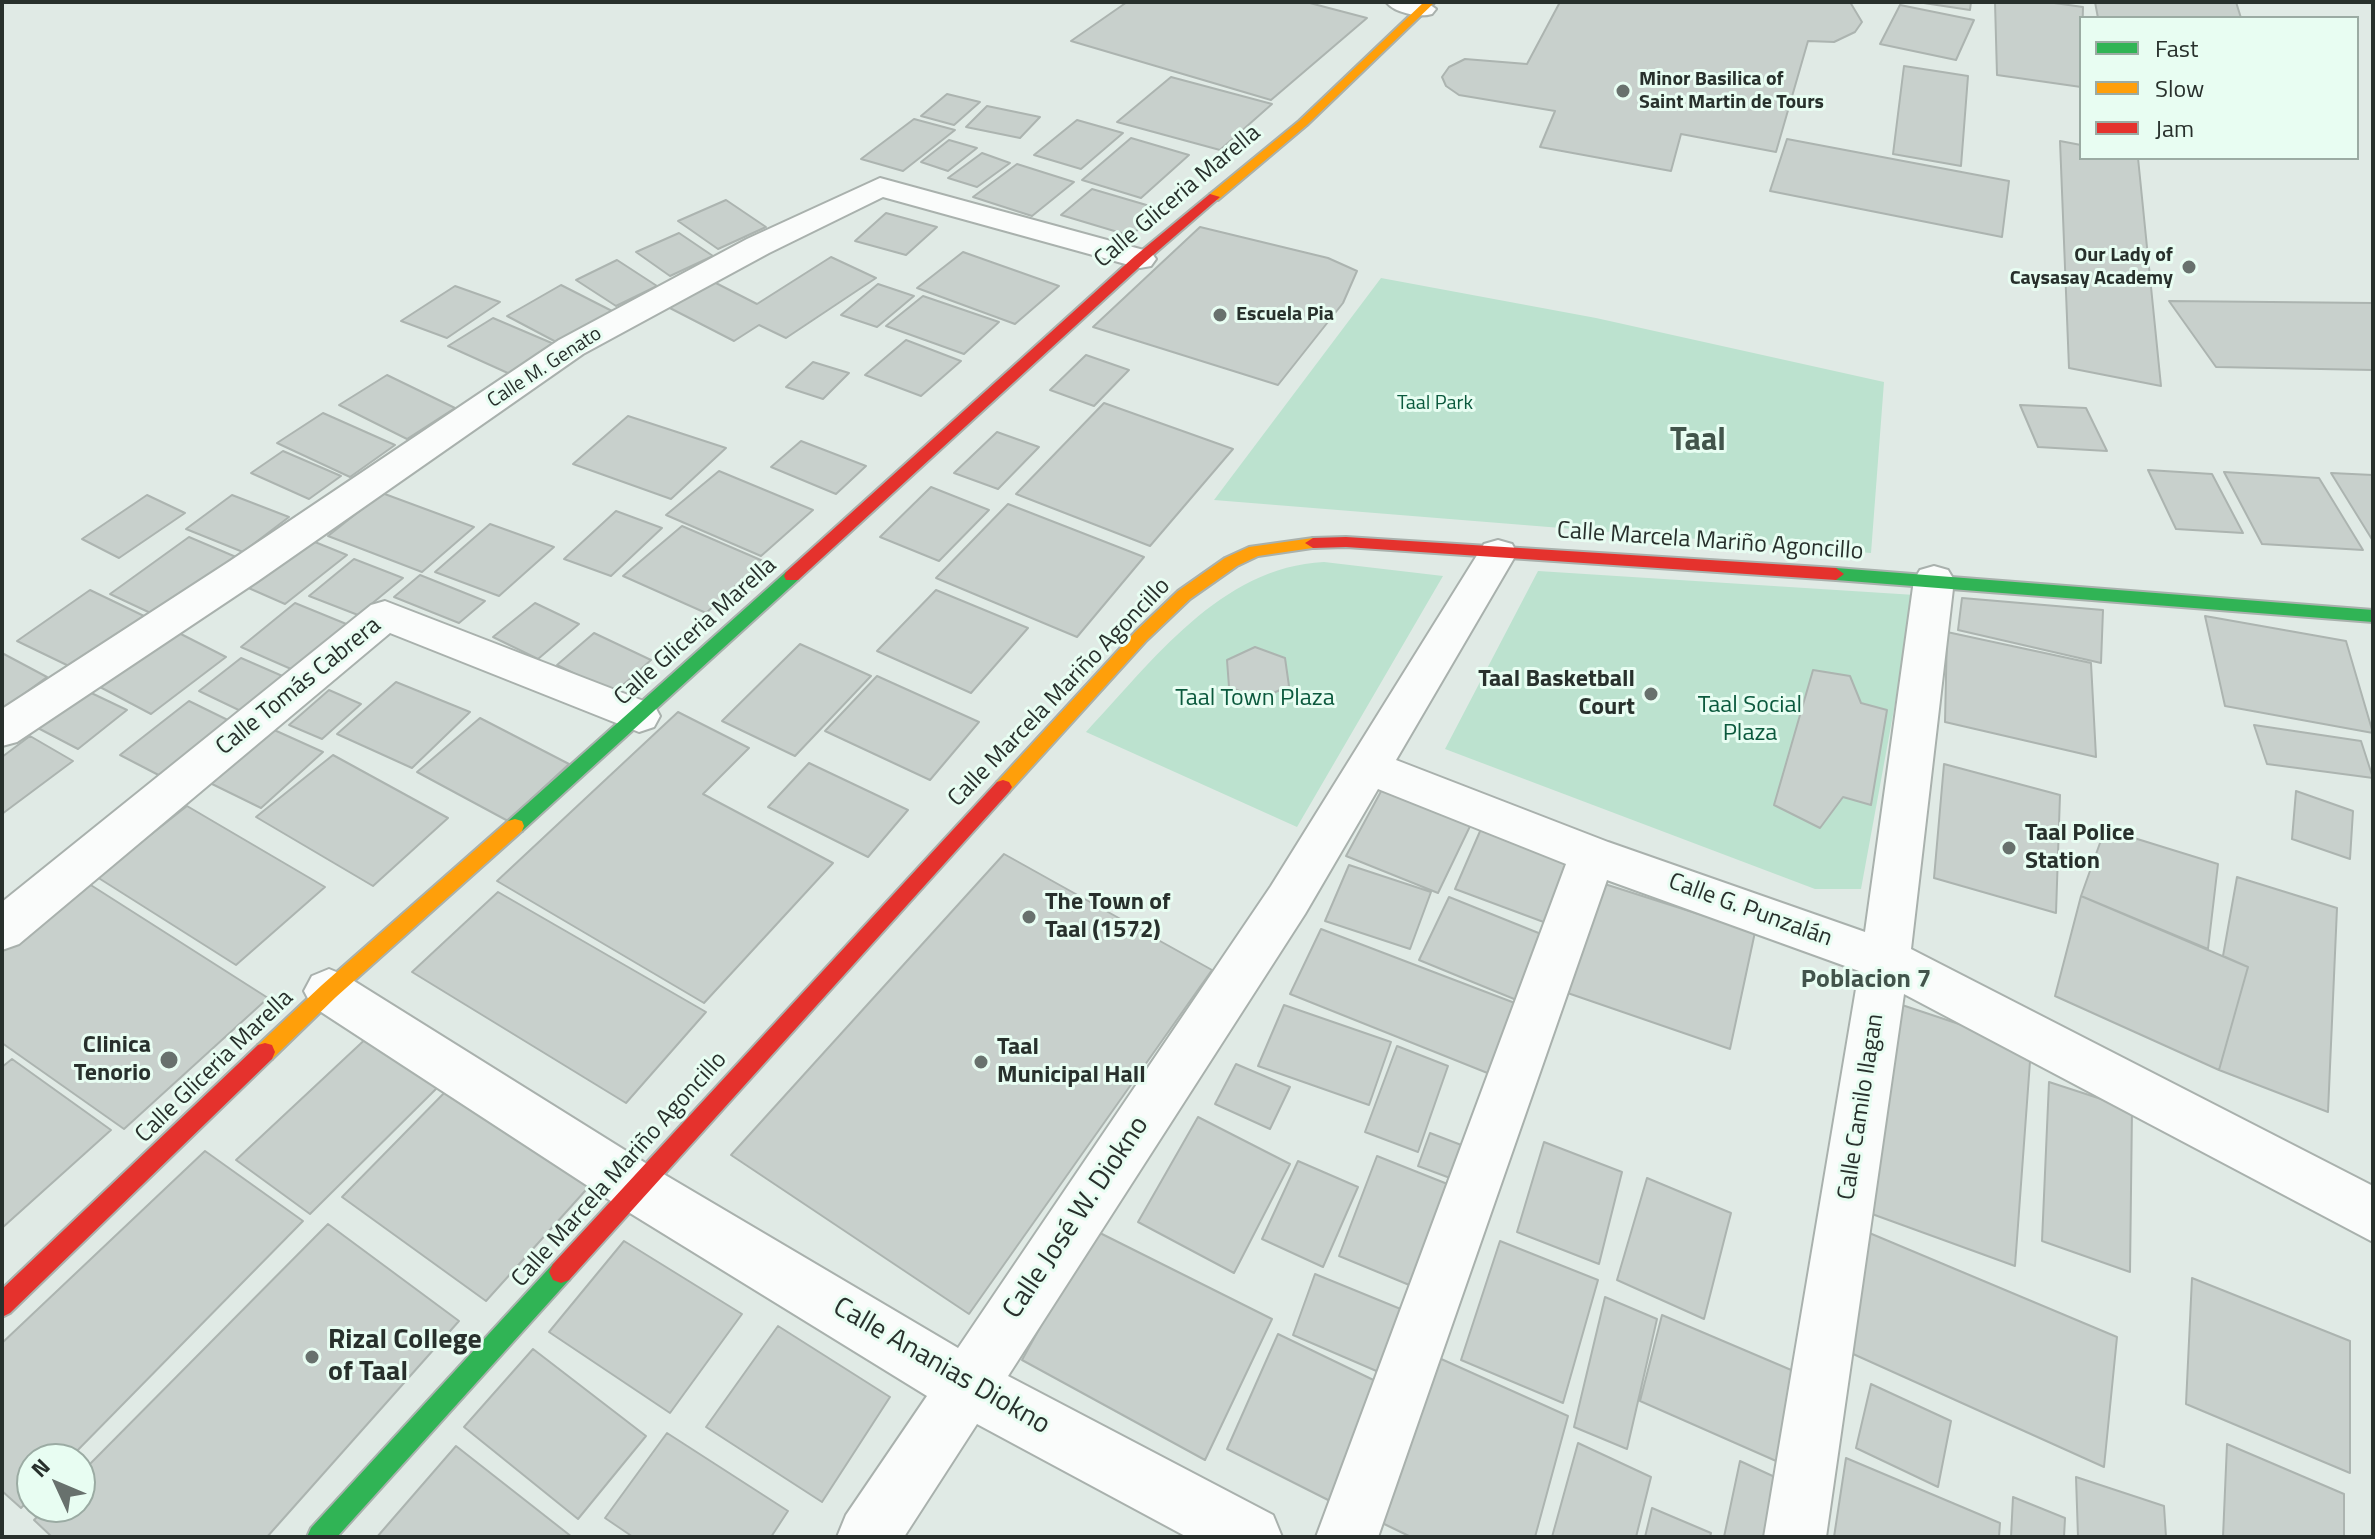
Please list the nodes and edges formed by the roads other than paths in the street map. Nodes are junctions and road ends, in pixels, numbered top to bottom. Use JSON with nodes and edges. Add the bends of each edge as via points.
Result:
{"nodes":[{"id":1,"x":1417,"y":4,"type":"edge"},
{"id":2,"x":1140,"y":259,"type":"junction"},
{"id":3,"x":1498,"y":553,"type":"junction"},
{"id":4,"x":1934,"y":580,"type":"junction"},
{"id":5,"x":2373,"y":616,"type":"edge"},
{"id":6,"x":639,"y":716,"type":"junction"},
{"id":7,"x":2,"y":730,"type":"edge"},
{"id":8,"x":1370,"y":768,"type":"junction"},
{"id":9,"x":1592,"y":855,"type":"junction"},
{"id":10,"x":2,"y":930,"type":"edge"},
{"id":11,"x":1885,"y":960,"type":"junction"},
{"id":12,"x":329,"y":991,"type":"junction"},
{"id":13,"x":636,"y":1187,"type":"junction"},
{"id":14,"x":2373,"y":1215,"type":"edge"},
{"id":15,"x":2,"y":1305,"type":"edge"},
{"id":16,"x":966,"y":1386,"type":"junction"},
{"id":17,"x":320,"y":1537,"type":"edge"},
{"id":18,"x":868,"y":1537,"type":"edge"},
{"id":19,"x":1251,"y":1537,"type":"edge"},
{"id":20,"x":1347,"y":1537,"type":"edge"},
{"id":21,"x":1795,"y":1537,"type":"edge"}],
"edges":[{"from":1,"to":2,"type":"street","name":"Calle Gliceria Marella","via":[[1303,123]]},
{"from":2,"to":6,"type":"street","name":"Calle Gliceria Marella"},
{"from":2,"to":7,"type":"street","name":"Calle M. Genato","via":[[880,187],[571,347]]},
{"from":3,"to":4,"type":"street","name":"Calle Marcela Mariño Agoncillo"},
{"from":3,"to":8,"type":"street","name":"Calle José W. Diokno"},
{"from":3,"to":13,"type":"street","name":"Calle Marcela Mariño Agoncillo","via":[[1293,543],[1254,551],[1216,571],[1180,599],[1084,697]]},
{"from":4,"to":5,"type":"street","name":"Calle Marcela Mariño Agoncillo"},
{"from":4,"to":11,"type":"street","name":"Calle Camilo Ilagan"},
{"from":6,"to":10,"type":"street","name":"Calle Tomás Cabrera","via":[[385,615]]},
{"from":6,"to":12,"type":"street","name":"Calle Gliceria Marella"},
{"from":8,"to":9,"type":"street","name":"Calle G. Punzalán"},
{"from":8,"to":16,"type":"street","name":"Calle José W. Diokno"},
{"from":9,"to":11,"type":"street","name":"Calle G. Punzalán"},
{"from":9,"to":20,"type":"street"},
{"from":11,"to":14,"type":"street","name":"Calle G. Punzalán"},
{"from":11,"to":21,"type":"street","name":"Calle Camilo Ilagan"},
{"from":12,"to":13,"type":"street","name":"Calle Ananias Diokno"},
{"from":12,"to":15,"type":"street","name":"Calle Gliceria Marella"},
{"from":13,"to":16,"type":"street","name":"Calle Ananias Diokno"},
{"from":13,"to":17,"type":"street","name":"Calle Marcela Mariño Agoncillo"},
{"from":16,"to":18,"type":"street","name":"Calle José W. Diokno"},
{"from":16,"to":19,"type":"street","name":"Calle Ananias Diokno"}]}
